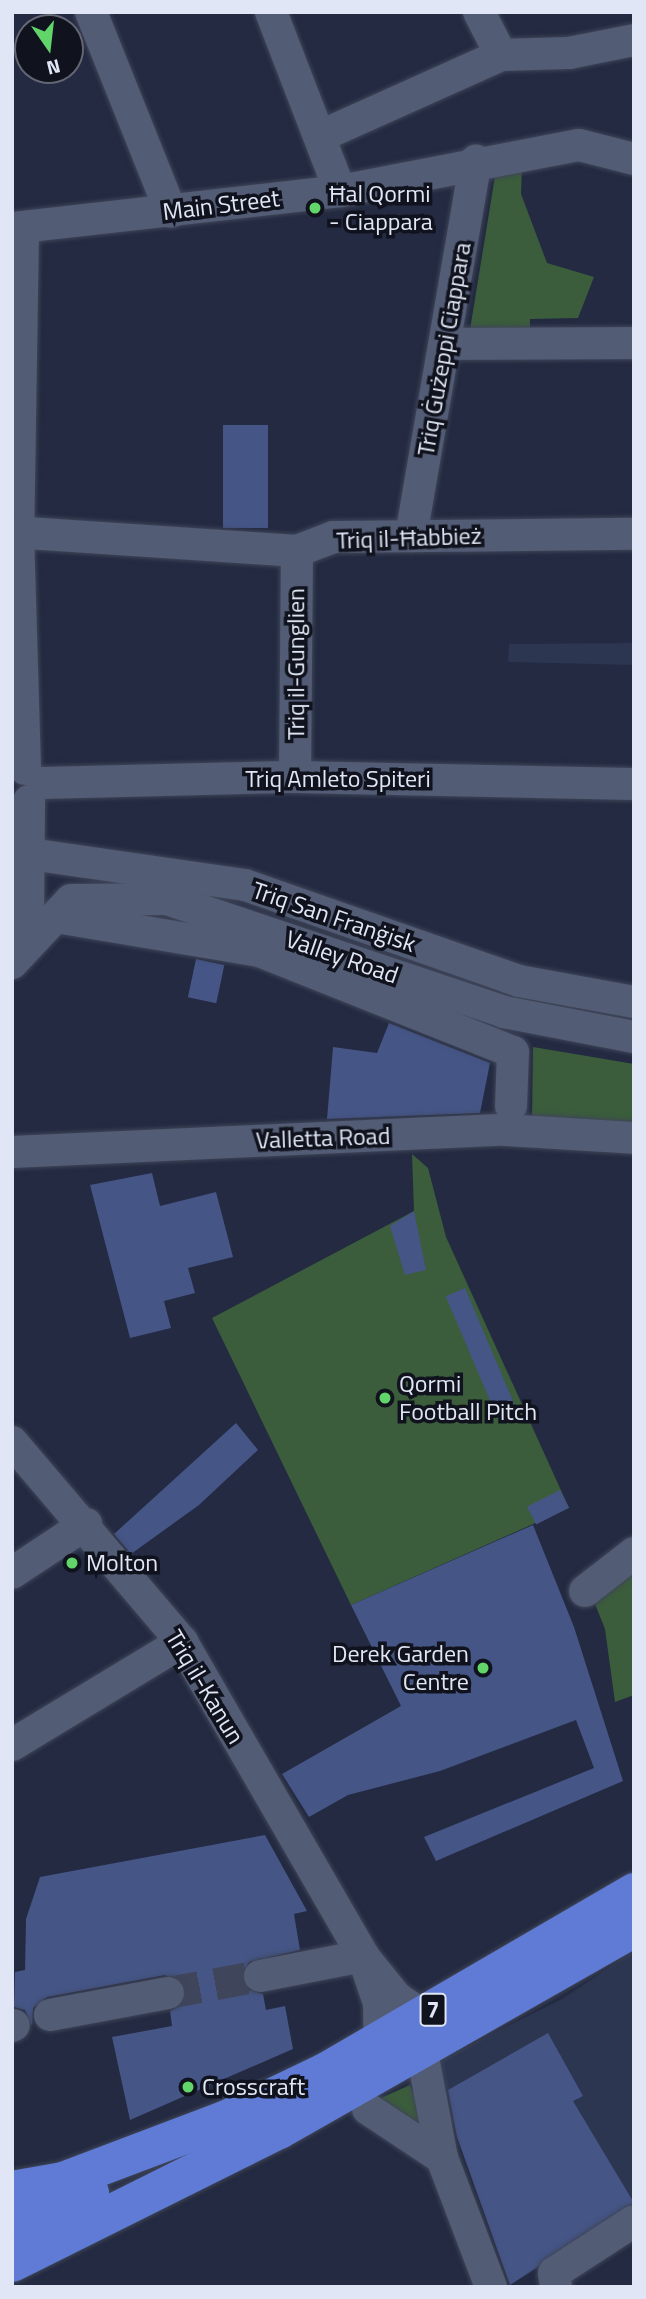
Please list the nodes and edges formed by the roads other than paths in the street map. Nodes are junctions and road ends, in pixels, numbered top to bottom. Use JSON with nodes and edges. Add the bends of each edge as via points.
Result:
{"nodes":[{"id":1,"x":92,"y":12,"type":"edge"},
{"id":2,"x":271,"y":12,"type":"edge"},
{"id":3,"x":479,"y":12,"type":"edge"},
{"id":4,"x":634,"y":40,"type":"edge"},
{"id":5,"x":501,"y":55,"type":"junction"},
{"id":6,"x":323,"y":135,"type":"junction"},
{"id":7,"x":634,"y":159,"type":"edge"},
{"id":8,"x":476,"y":161,"type":"junction"},
{"id":9,"x":340,"y":191,"type":"junction"},
{"id":10,"x":171,"y":212,"type":"junction"},
{"id":11,"x":18,"y":229,"type":"edge"},
{"id":12,"x":634,"y":343,"type":"edge"},
{"id":13,"x":446,"y":344,"type":"junction"},
{"id":14,"x":15,"y":532,"type":"edge"},
{"id":15,"x":634,"y":534,"type":"edge"},
{"id":16,"x":411,"y":536,"type":"junction"},
{"id":17,"x":297,"y":551,"type":"junction"},
{"id":18,"x":295,"y":777,"type":"junction"},
{"id":19,"x":634,"y":783,"type":"edge"},
{"id":20,"x":24,"y":784,"type":"edge"},
{"id":21,"x":30,"y":854,"type":"junction"},
{"id":22,"x":27,"y":924,"type":"edge"},
{"id":23,"x":12,"y":963,"type":"edge"},
{"id":24,"x":634,"y":1002,"type":"edge"},
{"id":25,"x":634,"y":1037,"type":"edge"},
{"id":26,"x":511,"y":1106,"type":"dead end"},
{"id":27,"x":634,"y":1138,"type":"edge"},
{"id":28,"x":12,"y":1152,"type":"edge"},
{"id":29,"x":12,"y":1442,"type":"edge"},
{"id":30,"x":86,"y":1524,"type":"junction"},
{"id":31,"x":634,"y":1553,"type":"edge"},
{"id":32,"x":12,"y":1573,"type":"edge"},
{"id":33,"x":586,"y":1591,"type":"dead end"},
{"id":34,"x":182,"y":1642,"type":"junction"},
{"id":35,"x":12,"y":1745,"type":"edge"},
{"id":36,"x":634,"y":1892,"type":"edge"},
{"id":37,"x":634,"y":1928,"type":"edge"},
{"id":38,"x":363,"y":1956,"type":"junction"},
{"id":39,"x":260,"y":1976,"type":"tunnel mouth"},
{"id":40,"x":168,"y":1993,"type":"tunnel mouth"},
{"id":41,"x":50,"y":2015,"type":"dead end"},
{"id":42,"x":423,"y":2034,"type":"junction"},
{"id":43,"x":380,"y":2042,"type":"junction"},
{"id":44,"x":326,"y":2072,"type":"junction"},
{"id":45,"x":368,"y":2109,"type":"dead end"},
{"id":46,"x":227,"y":2119,"type":"junction"},
{"id":47,"x":279,"y":2130,"type":"junction"},
{"id":48,"x":442,"y":2158,"type":"junction"},
{"id":49,"x":12,"y":2173,"type":"edge"},
{"id":50,"x":12,"y":2190,"type":"edge"},
{"id":51,"x":634,"y":2221,"type":"edge"},
{"id":52,"x":12,"y":2224,"type":"edge"},
{"id":53,"x":12,"y":2263,"type":"edge"},
{"id":54,"x":24,"y":2287,"type":"edge"},
{"id":55,"x":491,"y":2287,"type":"edge"},
{"id":56,"x":556,"y":2287,"type":"edge"}],
"edges":[{"from":1,"to":10,"type":"street"},
{"from":2,"to":6,"type":"street"},
{"from":3,"to":5,"type":"street"},
{"from":4,"to":5,"type":"street","via":[[569,53]]},
{"from":5,"to":6,"type":"street"},
{"from":6,"to":9,"type":"street"},
{"from":7,"to":8,"type":"street","name":"Main Street","via":[[579,145]]},
{"from":8,"to":9,"type":"street","name":"Main Street"},
{"from":8,"to":13,"type":"street","name":"Triq Ġużeppi Ciappara"},
{"from":9,"to":10,"type":"street","name":"Main Street"},
{"from":10,"to":11,"type":"street","name":"Main Street"},
{"from":11,"to":14,"type":"street"},
{"from":12,"to":13,"type":"street"},
{"from":13,"to":16,"type":"street","name":"Triq Ġużeppi Ciappara"},
{"from":14,"to":17,"type":"street","name":"Triq il-Ħabbież"},
{"from":14,"to":20,"type":"street"},
{"from":15,"to":16,"type":"street","name":"Triq il-Ħabbież"},
{"from":16,"to":17,"type":"street","name":"Triq il-Ħabbież","via":[[333,537]]},
{"from":17,"to":18,"type":"street","name":"Triq il-Gunglien"},
{"from":18,"to":19,"type":"street","name":"Triq Amleto Spiteri"},
{"from":18,"to":20,"type":"street","name":"Triq Amleto Spiteri"},
{"from":20,"to":21,"type":"street"},
{"from":21,"to":22,"type":"street"},
{"from":21,"to":24,"type":"street","name":"Triq San Franġisk","via":[[245,886],[519,981]]},
{"from":22,"to":23,"type":"street","name":"Valley Road"},
{"from":22,"to":25,"type":"street","name":"Valley Road","via":[[71,900],[167,899],[504,1012]]},
{"from":22,"to":26,"type":"street","name":"Valley Road","via":[[259,951],[513,1052]]},
{"from":27,"to":28,"type":"street","name":"Valletta Road","via":[[505,1130]]},
{"from":29,"to":30,"type":"street","name":"Triq il-Kanun"},
{"from":30,"to":32,"type":"street"},
{"from":30,"to":34,"type":"street","name":"Triq il-Kanun"},
{"from":31,"to":33,"type":"street"},
{"from":34,"to":35,"type":"street"},
{"from":34,"to":38,"type":"street","name":"Triq il-Kanun"},
{"from":36,"to":42,"type":"highway","number":"7"},
{"from":37,"to":42,"type":"highway","number":"7"},
{"from":38,"to":39,"type":"street"},
{"from":38,"to":42,"type":"street","name":"Triq il-Kanun"},
{"from":38,"to":43,"type":"street","name":"Triq il-Kanun","via":[[379,2003]]},
{"from":40,"to":41,"type":"street"},
{"from":42,"to":43,"type":"highway","number":"7"},
{"from":42,"to":47,"type":"highway","number":"7"},
{"from":42,"to":48,"type":"street"},
{"from":43,"to":44,"type":"highway","number":"7"},
{"from":44,"to":46,"type":"highway","number":"7"},
{"from":44,"to":49,"type":"highway","via":[[227,2102],[74,2165]]},
{"from":45,"to":48,"type":"street"},
{"from":46,"to":50,"type":"highway","via":[[63,2181]]},
{"from":46,"to":52,"type":"highway","via":[[144,2171]]},
{"from":47,"to":53,"type":"highway"},
{"from":47,"to":54,"type":"highway"},
{"from":48,"to":55,"type":"street"},
{"from":51,"to":56,"type":"street","via":[[554,2273]]}]}
